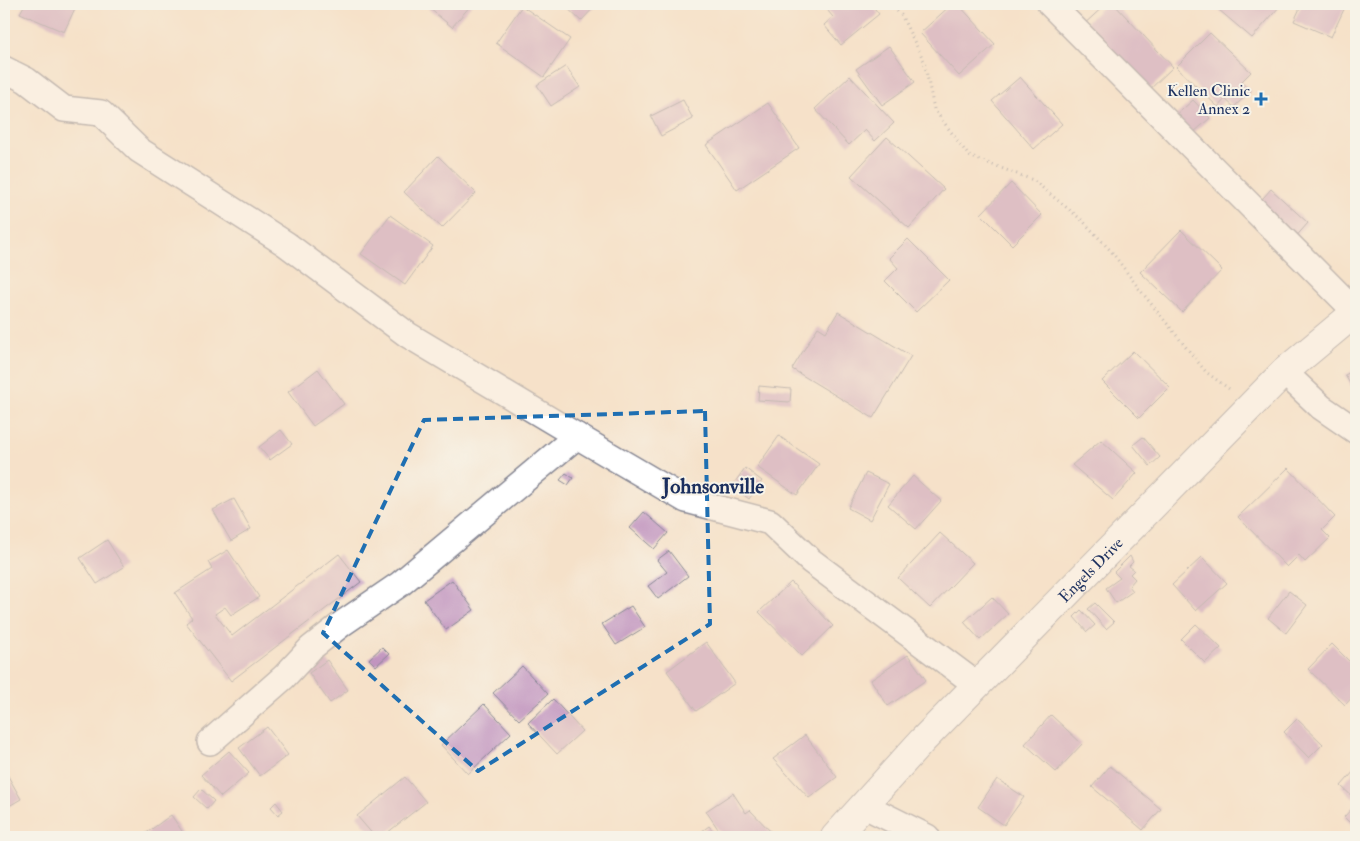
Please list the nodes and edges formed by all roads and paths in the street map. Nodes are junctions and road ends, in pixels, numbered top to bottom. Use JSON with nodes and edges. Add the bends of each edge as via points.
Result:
{"nodes":[{"id":1,"x":890,"y":4,"type":"edge"},
{"id":2,"x":1050,"y":4,"type":"edge"},
{"id":3,"x":4,"y":69,"type":"edge"},
{"id":4,"x":1356,"y":312,"type":"edge"},
{"id":5,"x":1284,"y":372,"type":"junction"},
{"id":6,"x":1251,"y":405,"type":"junction"},
{"id":7,"x":1356,"y":431,"type":"edge"},
{"id":8,"x":577,"y":436,"type":"junction"},
{"id":9,"x":977,"y":685,"type":"junction"},
{"id":10,"x":210,"y":742,"type":"dead end"},
{"id":11,"x":862,"y":805,"type":"junction"},
{"id":12,"x":835,"y":837,"type":"edge"},
{"id":13,"x":927,"y":837,"type":"edge"}],
"edges":[{"from":1,"to":6,"type":"path","via":[[900,15],[924,62],[934,109],[969,156],[1033,180],[1083,221],[1112,251],[1206,372]]},
{"from":2,"to":4,"type":"street"},
{"from":3,"to":8,"type":"street","via":[[26,80],[64,108],[102,113],[139,150],[286,244],[408,335]]},
{"from":4,"to":5,"type":"street","name":"Engels Drive"},
{"from":5,"to":6,"type":"street","name":"Engels Drive"},
{"from":5,"to":7,"type":"street","via":[[1321,407]]},
{"from":6,"to":9,"type":"street","name":"Engels Drive"},
{"from":8,"to":9,"type":"street","via":[[686,500],[770,522],[811,561]]},
{"from":8,"to":10,"type":"street","via":[[400,584],[311,648]]},
{"from":9,"to":11,"type":"street","name":"Engels Drive"},
{"from":11,"to":12,"type":"street","name":"Engels Drive"},
{"from":11,"to":13,"type":"street"}]}
